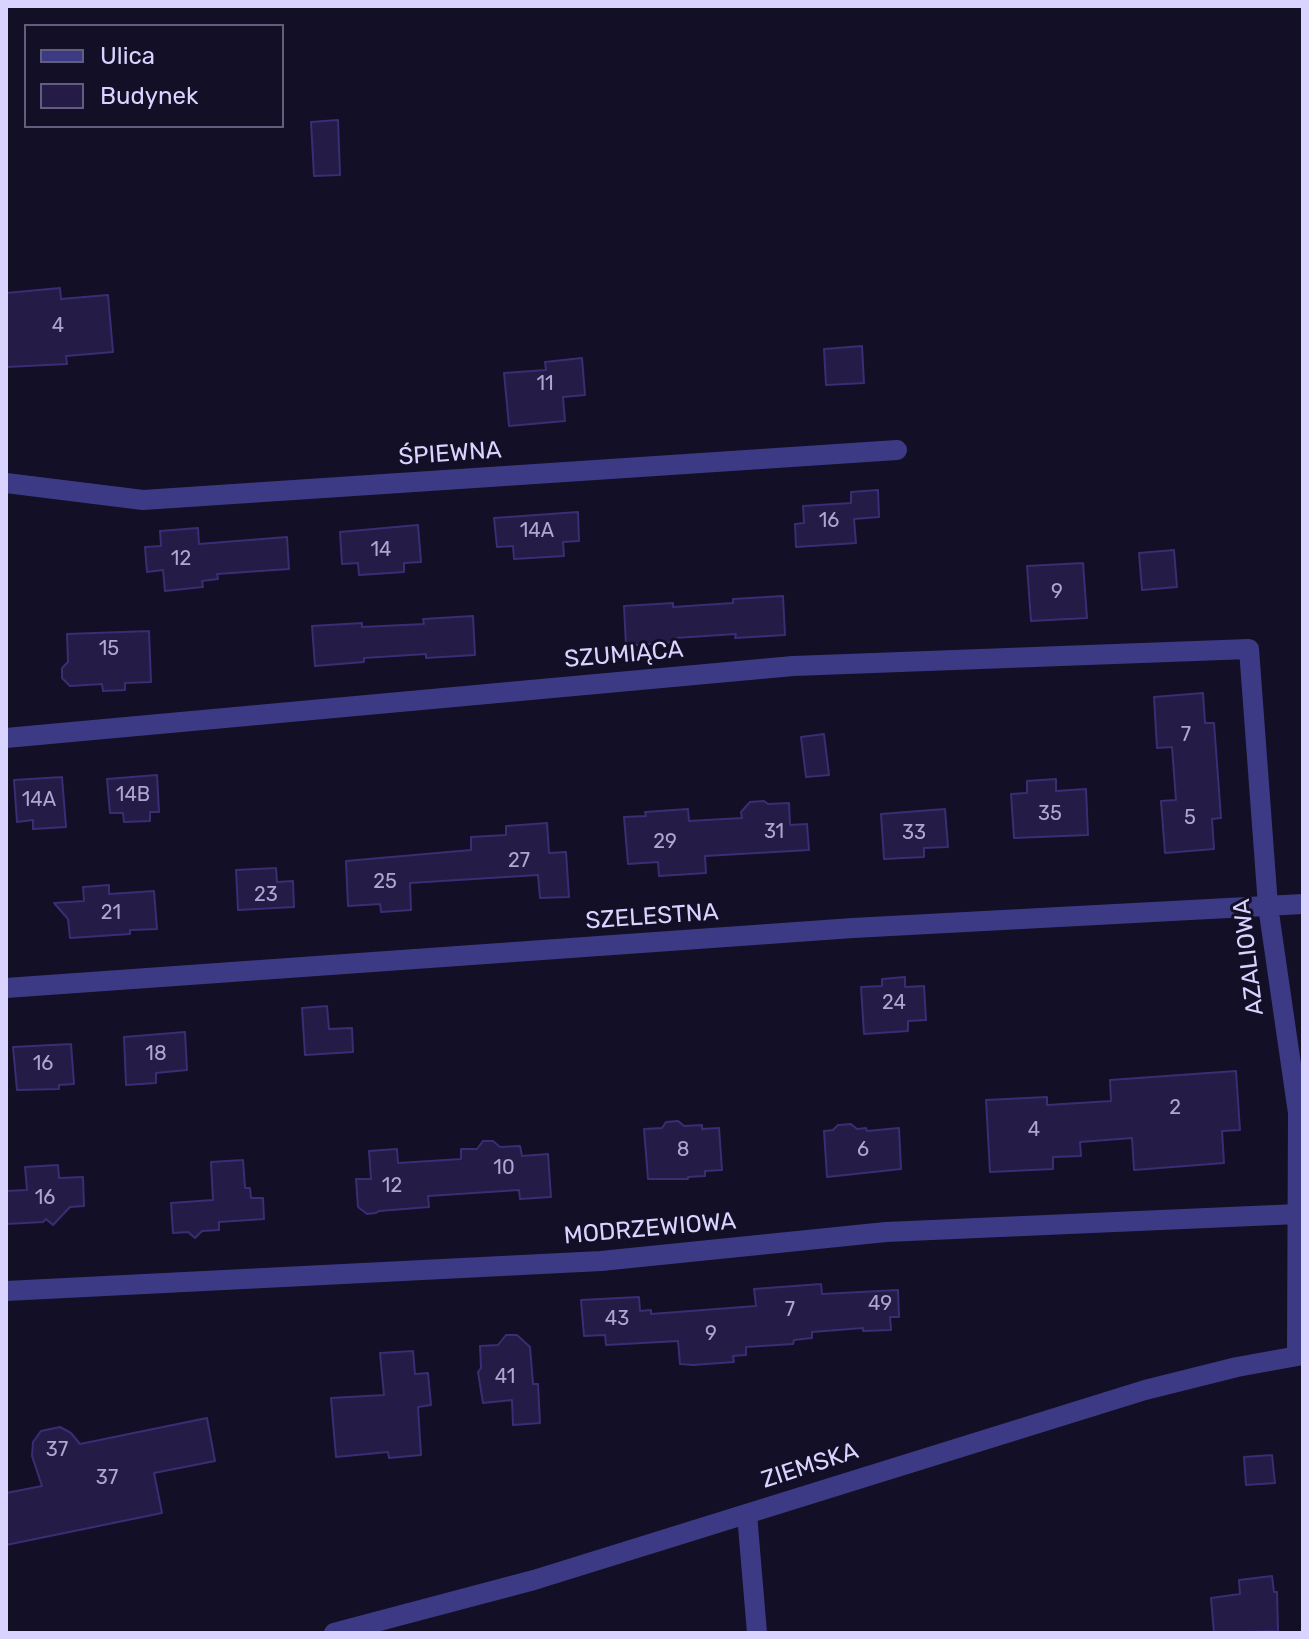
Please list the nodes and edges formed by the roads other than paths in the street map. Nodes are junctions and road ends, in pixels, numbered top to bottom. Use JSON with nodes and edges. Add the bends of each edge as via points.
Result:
{"nodes":[{"id":1,"x":897,"y":450,"type":"dead end"},
{"id":2,"x":6,"y":483,"type":"edge"},
{"id":3,"x":1249,"y":649,"type":"joint"},
{"id":4,"x":6,"y":738,"type":"edge"},
{"id":5,"x":1303,"y":904,"type":"edge"},
{"id":6,"x":1268,"y":906,"type":"junction"},
{"id":7,"x":6,"y":988,"type":"edge"},
{"id":8,"x":1298,"y":1214,"type":"junction"},
{"id":9,"x":6,"y":1291,"type":"edge"},
{"id":10,"x":1300,"y":1355,"type":"edge"},
{"id":11,"x":747,"y":1514,"type":"junction"},
{"id":12,"x":334,"y":1633,"type":"edge"},
{"id":13,"x":757,"y":1633,"type":"edge"}],
"edges":[{"from":1,"to":2,"type":"street","name":"ŚPIEWNA","via":[[143,500]]},
{"from":3,"to":4,"type":"street","name":"SZUMIĄCA","via":[[793,666]]},
{"from":3,"to":6,"type":"street","name":"AZALIOWA"},
{"from":5,"to":6,"type":"street","name":"SZELESTNA"},
{"from":6,"to":7,"type":"street","name":"SZELESTNA","via":[[853,928]]},
{"from":6,"to":8,"type":"street","name":"AZALIOWA","via":[[1298,1113]]},
{"from":8,"to":9,"type":"street","name":"MODRZEWIOWA","via":[[886,1232],[601,1261]]},
{"from":8,"to":10,"type":"street","name":"AZALIOWA"},
{"from":10,"to":11,"type":"street","name":"ZIEMSKA","via":[[1145,1390]]},
{"from":11,"to":12,"type":"street","name":"ZIEMSKA","via":[[534,1580]]},
{"from":11,"to":13,"type":"street"}]}
